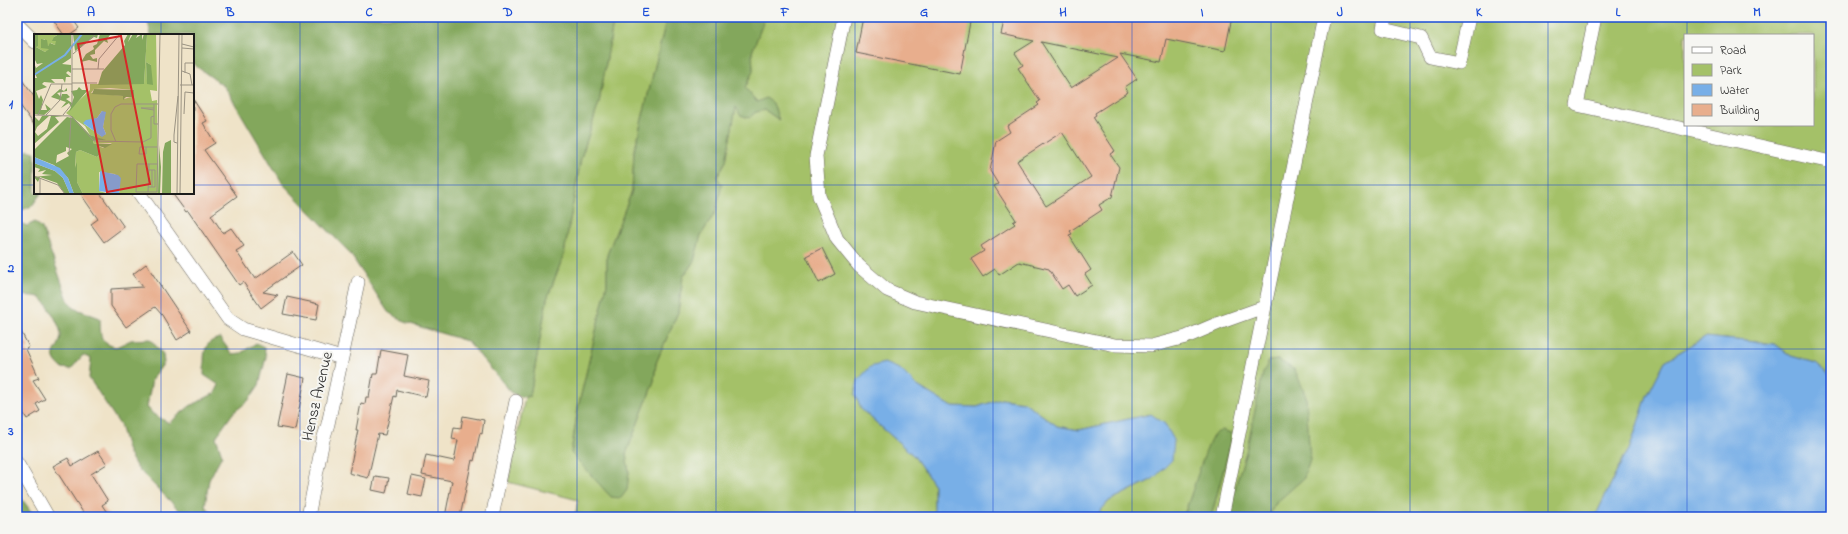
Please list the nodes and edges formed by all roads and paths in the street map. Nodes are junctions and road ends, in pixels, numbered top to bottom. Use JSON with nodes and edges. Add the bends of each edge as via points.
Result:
{"nodes":[{"id":1,"x":844,"y":17,"type":"edge"},
{"id":2,"x":1324,"y":17,"type":"edge"},
{"id":3,"x":1385,"y":17,"type":"edge"},
{"id":4,"x":1469,"y":17,"type":"edge"},
{"id":5,"x":1594,"y":17,"type":"edge"},
{"id":6,"x":17,"y":24,"type":"edge"},
{"id":7,"x":34,"y":41,"type":"edge"},
{"id":8,"x":1831,"y":162,"type":"edge"},
{"id":9,"x":140,"y":194,"type":"edge"},
{"id":10,"x":358,"y":282,"type":"dead end"},
{"id":11,"x":1264,"y":307,"type":"junction"},
{"id":12,"x":342,"y":358,"type":"junction"},
{"id":13,"x":516,"y":401,"type":"dead end"},
{"id":14,"x":17,"y":463,"type":"edge"},
{"id":15,"x":48,"y":517,"type":"edge"},
{"id":16,"x":308,"y":517,"type":"edge"},
{"id":17,"x":492,"y":517,"type":"edge"},
{"id":18,"x":1222,"y":517,"type":"edge"}],
"edges":[{"from":1,"to":11,"type":"street","via":[[816,156],[819,196],[837,239],[859,266],[887,290],[915,302],[1115,345],[1151,346],[1186,337]]},
{"from":2,"to":11,"type":"street"},
{"from":3,"to":4,"type":"street","via":[[1383,29],[1421,38],[1430,57],[1459,63]]},
{"from":5,"to":8,"type":"street","via":[[1577,105]]},
{"from":6,"to":7,"type":"street"},
{"from":9,"to":12,"type":"street","via":[[228,320],[243,329]]},
{"from":10,"to":12,"type":"street","name":"Hensz Avenue"},
{"from":11,"to":18,"type":"street"},
{"from":12,"to":16,"type":"street","name":"Hensz Avenue"},
{"from":13,"to":17,"type":"street"},
{"from":14,"to":15,"type":"street"}]}
